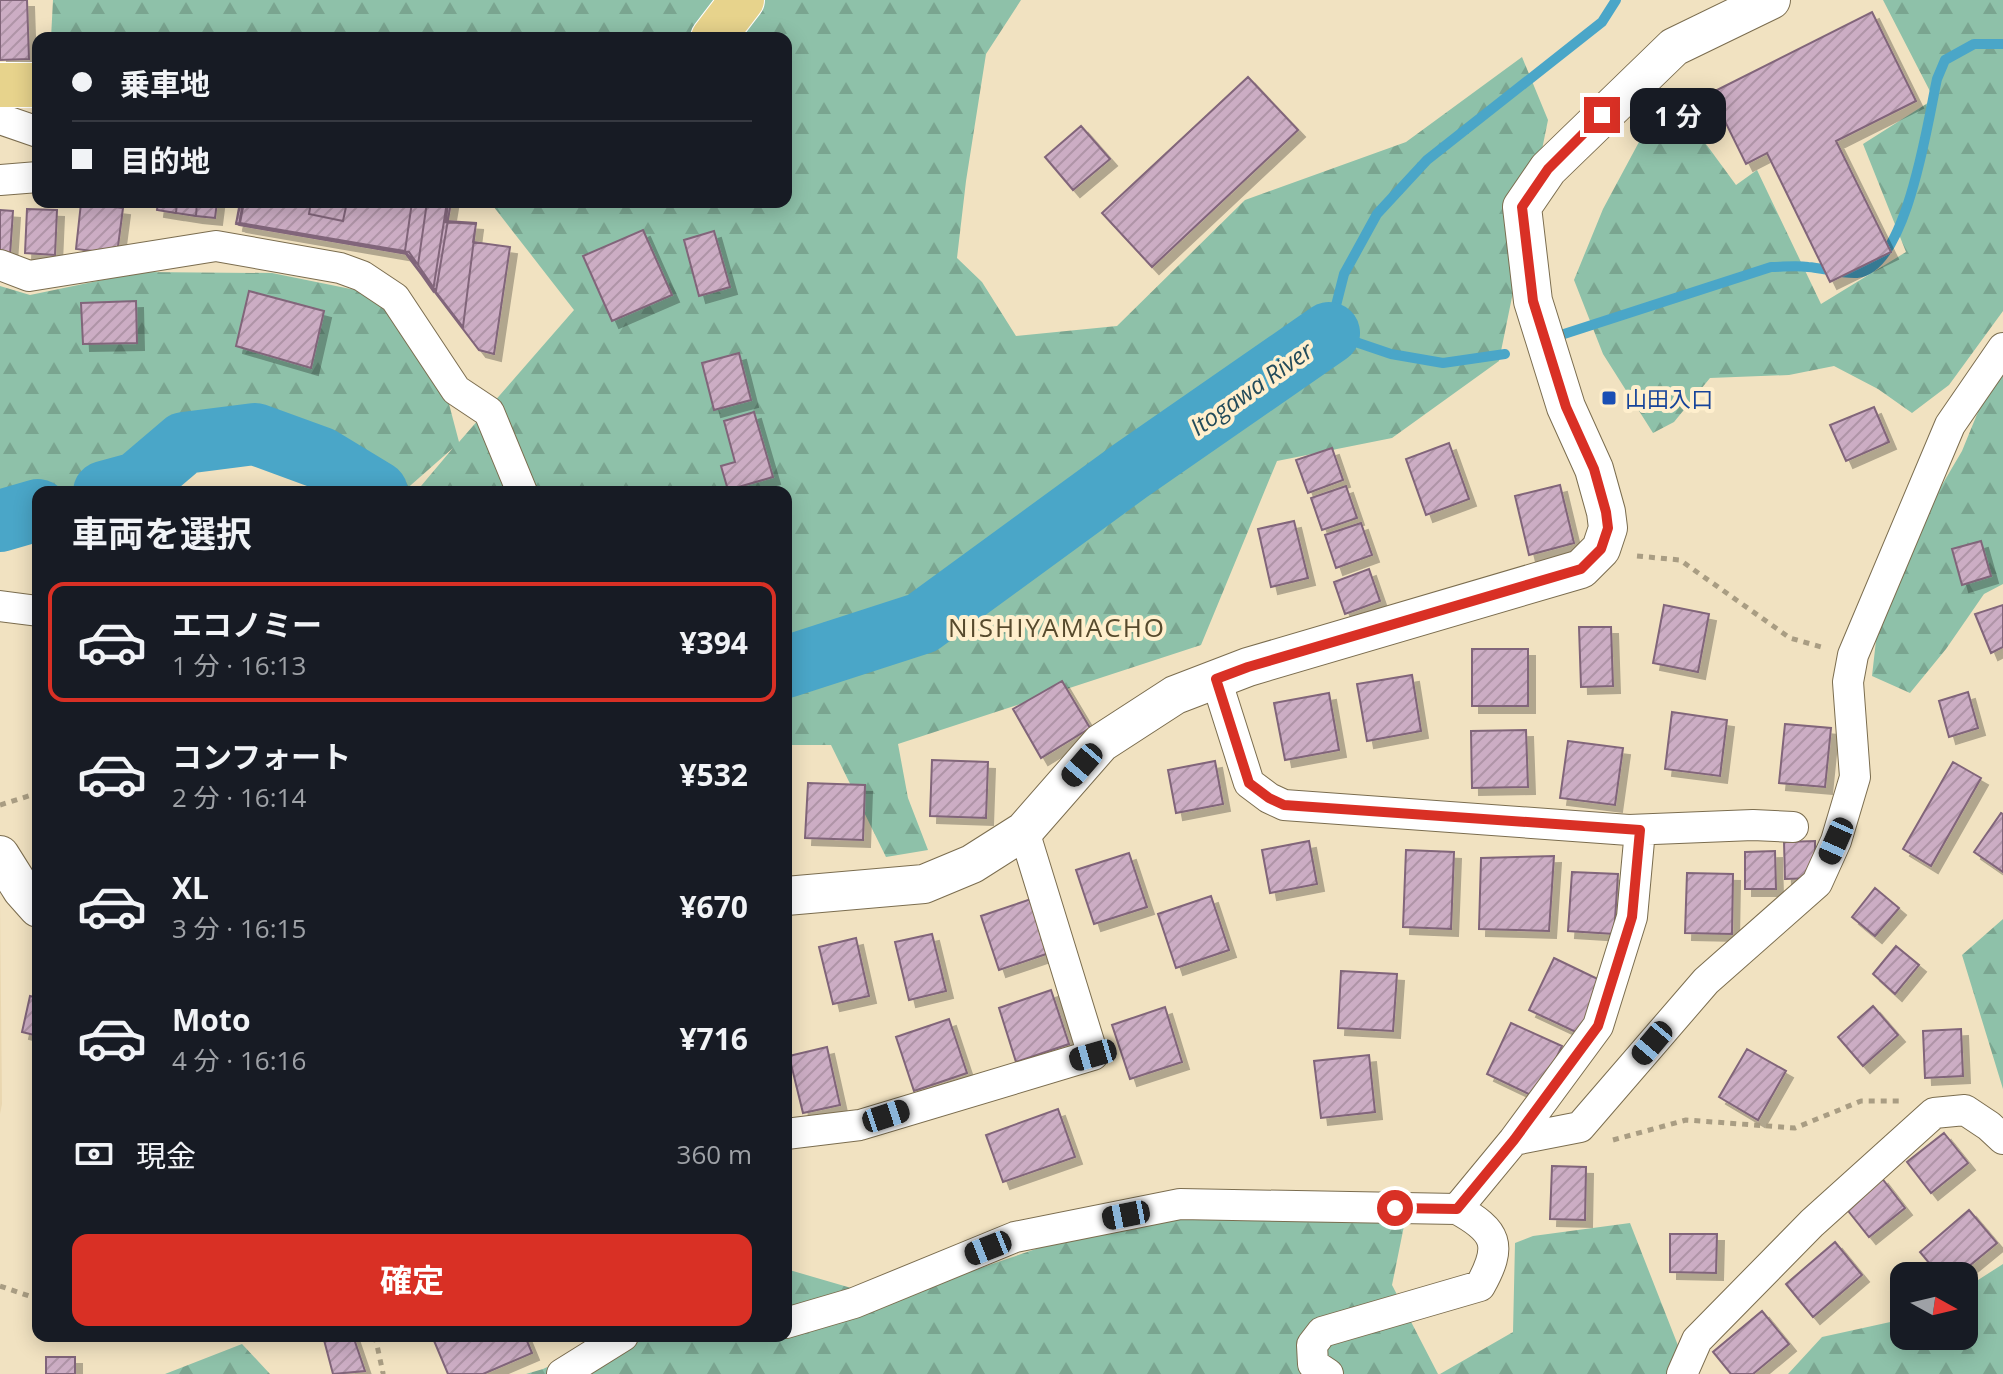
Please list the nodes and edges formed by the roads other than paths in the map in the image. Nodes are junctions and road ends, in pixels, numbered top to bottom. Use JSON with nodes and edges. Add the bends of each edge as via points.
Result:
{"nodes":[{"id":1,"x":742,"y":0,"type":"edge"},
{"id":2,"x":1771,"y":0,"type":"edge"},
{"id":3,"x":718,"y":32,"type":"edge"},
{"id":4,"x":0,"y":85,"type":"edge"},
{"id":5,"x":32,"y":85,"type":"edge"},
{"id":6,"x":0,"y":119,"type":"edge"},
{"id":7,"x":32,"y":130,"type":"edge"},
{"id":8,"x":32,"y":177,"type":"edge"},
{"id":9,"x":0,"y":180,"type":"edge"},
{"id":10,"x":0,"y":265,"type":"edge"},
{"id":11,"x":2003,"y":348,"type":"edge"},
{"id":12,"x":520,"y":486,"type":"edge"},
{"id":13,"x":0,"y":606,"type":"edge"},
{"id":14,"x":32,"y":610,"type":"edge"},
{"id":15,"x":1216,"y":679,"type":"junction"},
{"id":16,"x":1793,"y":827,"type":"dead end"},
{"id":17,"x":1640,"y":830,"type":"junction"},
{"id":18,"x":1024,"y":831,"type":"junction"},
{"id":19,"x":0,"y":855,"type":"edge"},
{"id":20,"x":792,"y":895,"type":"edge"},
{"id":21,"x":32,"y":901,"type":"edge"},
{"id":22,"x":792,"y":1133,"type":"edge"},
{"id":23,"x":2003,"y":1139,"type":"edge"},
{"id":24,"x":1514,"y":1140,"type":"junction"},
{"id":25,"x":1457,"y":1209,"type":"junction"},
{"id":26,"x":792,"y":1321,"type":"edge"},
{"id":27,"x":613,"y":1342,"type":"edge"},
{"id":28,"x":562,"y":1374,"type":"edge"},
{"id":29,"x":1328,"y":1374,"type":"edge"},
{"id":30,"x":1682,"y":1374,"type":"edge"}],
"edges":[{"from":1,"to":3,"type":"main road"},
{"from":2,"to":15,"type":"street","via":[[1674,47],[1548,169],[1522,207],[1533,301],[1606,512],[1608,528],[1601,549],[1581,569]]},
{"from":4,"to":5,"type":"main road"},
{"from":6,"to":7,"type":"street"},
{"from":8,"to":9,"type":"street"},
{"from":10,"to":12,"type":"street","via":[[29,276],[216,246],[362,276],[395,298],[456,390],[489,412]]},
{"from":11,"to":24,"type":"street","via":[[1950,425],[1853,655],[1848,682],[1855,777],[1817,883],[1706,981],[1580,1127]]},
{"from":13,"to":14,"type":"street"},
{"from":15,"to":17,"type":"street","via":[[1249,783],[1284,805]]},
{"from":15,"to":18,"type":"street","via":[[1175,695],[1101,743]]},
{"from":16,"to":17,"type":"street"},
{"from":17,"to":24,"type":"street","via":[[1632,917],[1598,1026]]},
{"from":18,"to":20,"type":"street","via":[[972,864],[924,884]]},
{"from":18,"to":22,"type":"street","via":[[1093,1055],[860,1125]]},
{"from":19,"to":21,"type":"street"},
{"from":23,"to":30,"type":"street","via":[[1965,1110],[1934,1113],[1812,1223],[1697,1340]]},
{"from":24,"to":25,"type":"street"},
{"from":25,"to":26,"type":"street","via":[[1180,1204],[1015,1237],[854,1303]]},
{"from":25,"to":29,"type":"street","via":[[1483,1224],[1493,1243],[1491,1265],[1480,1286],[1322,1332],[1312,1345],[1313,1364]]},
{"from":27,"to":28,"type":"street"}]}
